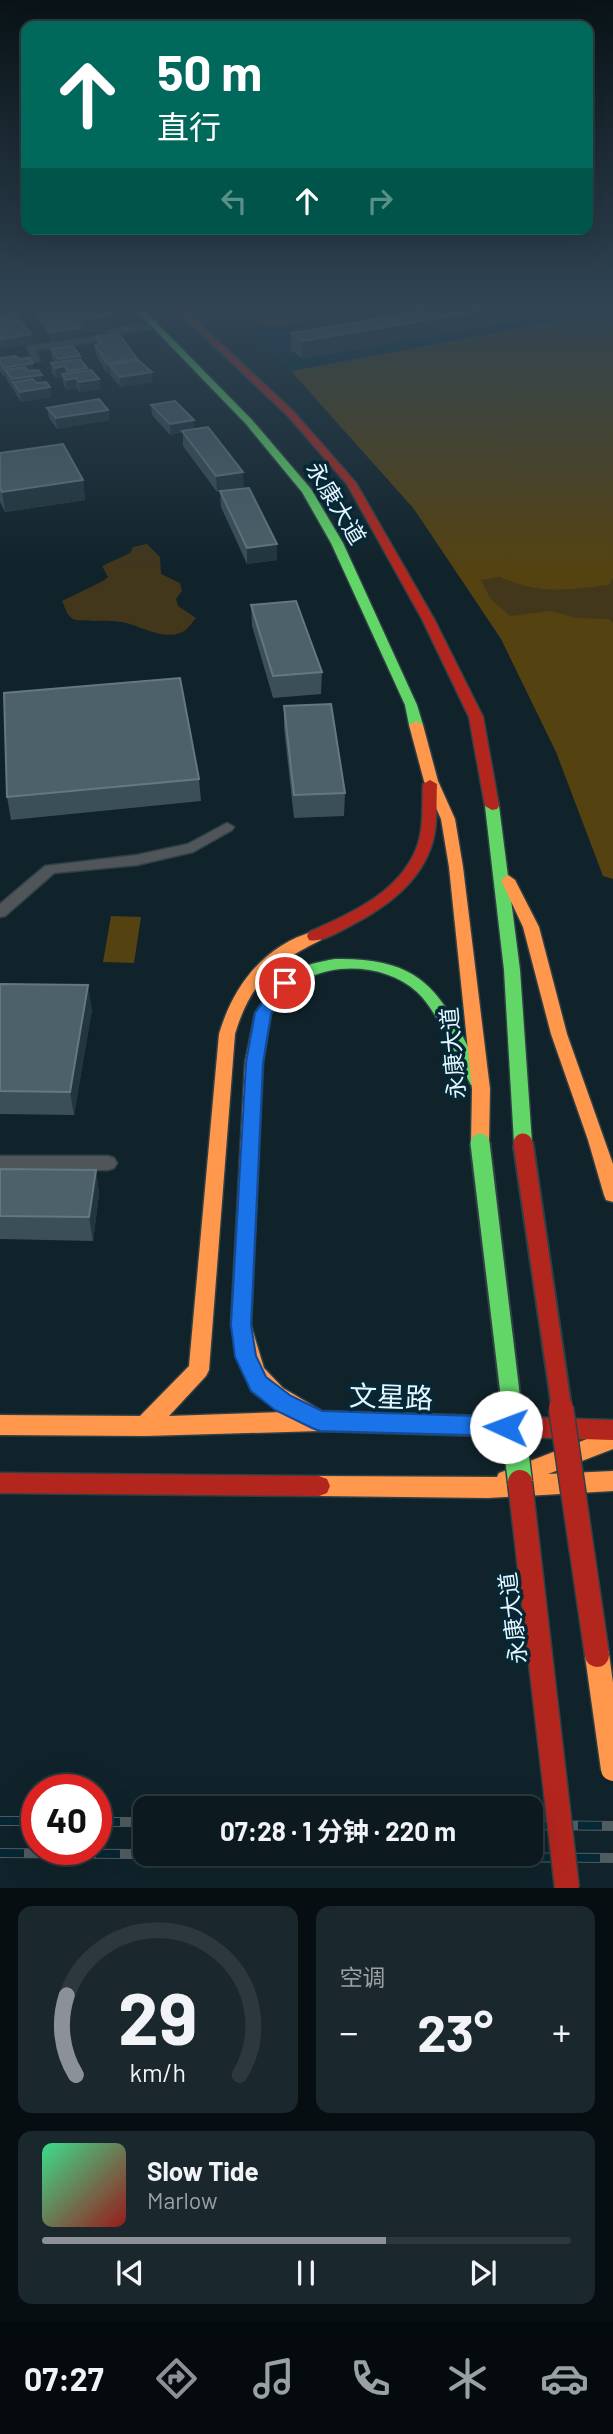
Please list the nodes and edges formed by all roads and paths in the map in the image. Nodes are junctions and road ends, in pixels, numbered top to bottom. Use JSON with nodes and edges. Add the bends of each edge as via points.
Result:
{"nodes":[{"id":1,"x":224,"y":396,"type":"edge"},
{"id":2,"x":271,"y":396,"type":"edge"},
{"id":3,"x":431,"y":780,"type":"junction"},
{"id":4,"x":227,"y":827,"type":"dead end"},
{"id":5,"x":500,"y":862,"type":"junction"},
{"id":6,"x":0,"y":912,"type":"edge"},
{"id":7,"x":481,"y":1089,"type":"junction"},
{"id":8,"x":0,"y":1163,"type":"edge"},
{"id":9,"x":108,"y":1163,"type":"dead end"},
{"id":10,"x":613,"y":1195,"type":"edge"},
{"id":11,"x":320,"y":1421,"type":"junction"},
{"id":12,"x":0,"y":1425,"type":"edge"},
{"id":13,"x":145,"y":1426,"type":"junction"},
{"id":14,"x":613,"y":1430,"type":"edge"},
{"id":15,"x":613,"y":1439,"type":"edge"},
{"id":16,"x":613,"y":1481,"type":"edge"},
{"id":17,"x":0,"y":1483,"type":"edge"},
{"id":18,"x":488,"y":1488,"type":"junction"},
{"id":19,"x":613,"y":1769,"type":"edge"},
{"id":20,"x":567,"y":1888,"type":"edge"}],
"edges":[{"from":1,"to":3,"type":"main road","name":"永康大道","via":[[307,491],[337,543],[411,705]]},
{"from":2,"to":5,"type":"main road","name":"永康大道","via":[[351,483],[434,630],[476,717]]},
{"from":3,"to":7,"type":"main road","name":"永康大道","via":[[447,819],[456,867]]},
{"from":3,"to":13,"type":"main road","via":[[424,849],[398,888],[376,907],[291,949],[242,989],[228,1034],[198,1370]]},
{"from":4,"to":6,"type":"street","via":[[193,847],[137,860],[50,869]]},
{"from":5,"to":10,"type":"main road","via":[[531,927],[559,1034]]},
{"from":5,"to":19,"type":"main road","name":"永康大道","bridge":true,"via":[[523,1143]]},
{"from":7,"to":11,"type":"main road","via":[[424,988],[373,964],[345,963],[304,972],[285,983],[263,1013],[254,1063],[241,1325],[246,1357],[259,1384],[283,1403]]},
{"from":7,"to":20,"type":"main road","name":"永康大道","bridge":true,"via":[[480,1143]]},
{"from":8,"to":9,"type":"street"},
{"from":11,"to":13,"type":"main road","name":"文星路"},
{"from":11,"to":14,"type":"main road","name":"文星路"},
{"from":12,"to":13,"type":"main road","name":"文星路"},
{"from":15,"to":18,"type":"main road"},
{"from":16,"to":18,"type":"main road"},
{"from":17,"to":18,"type":"main road"}]}
